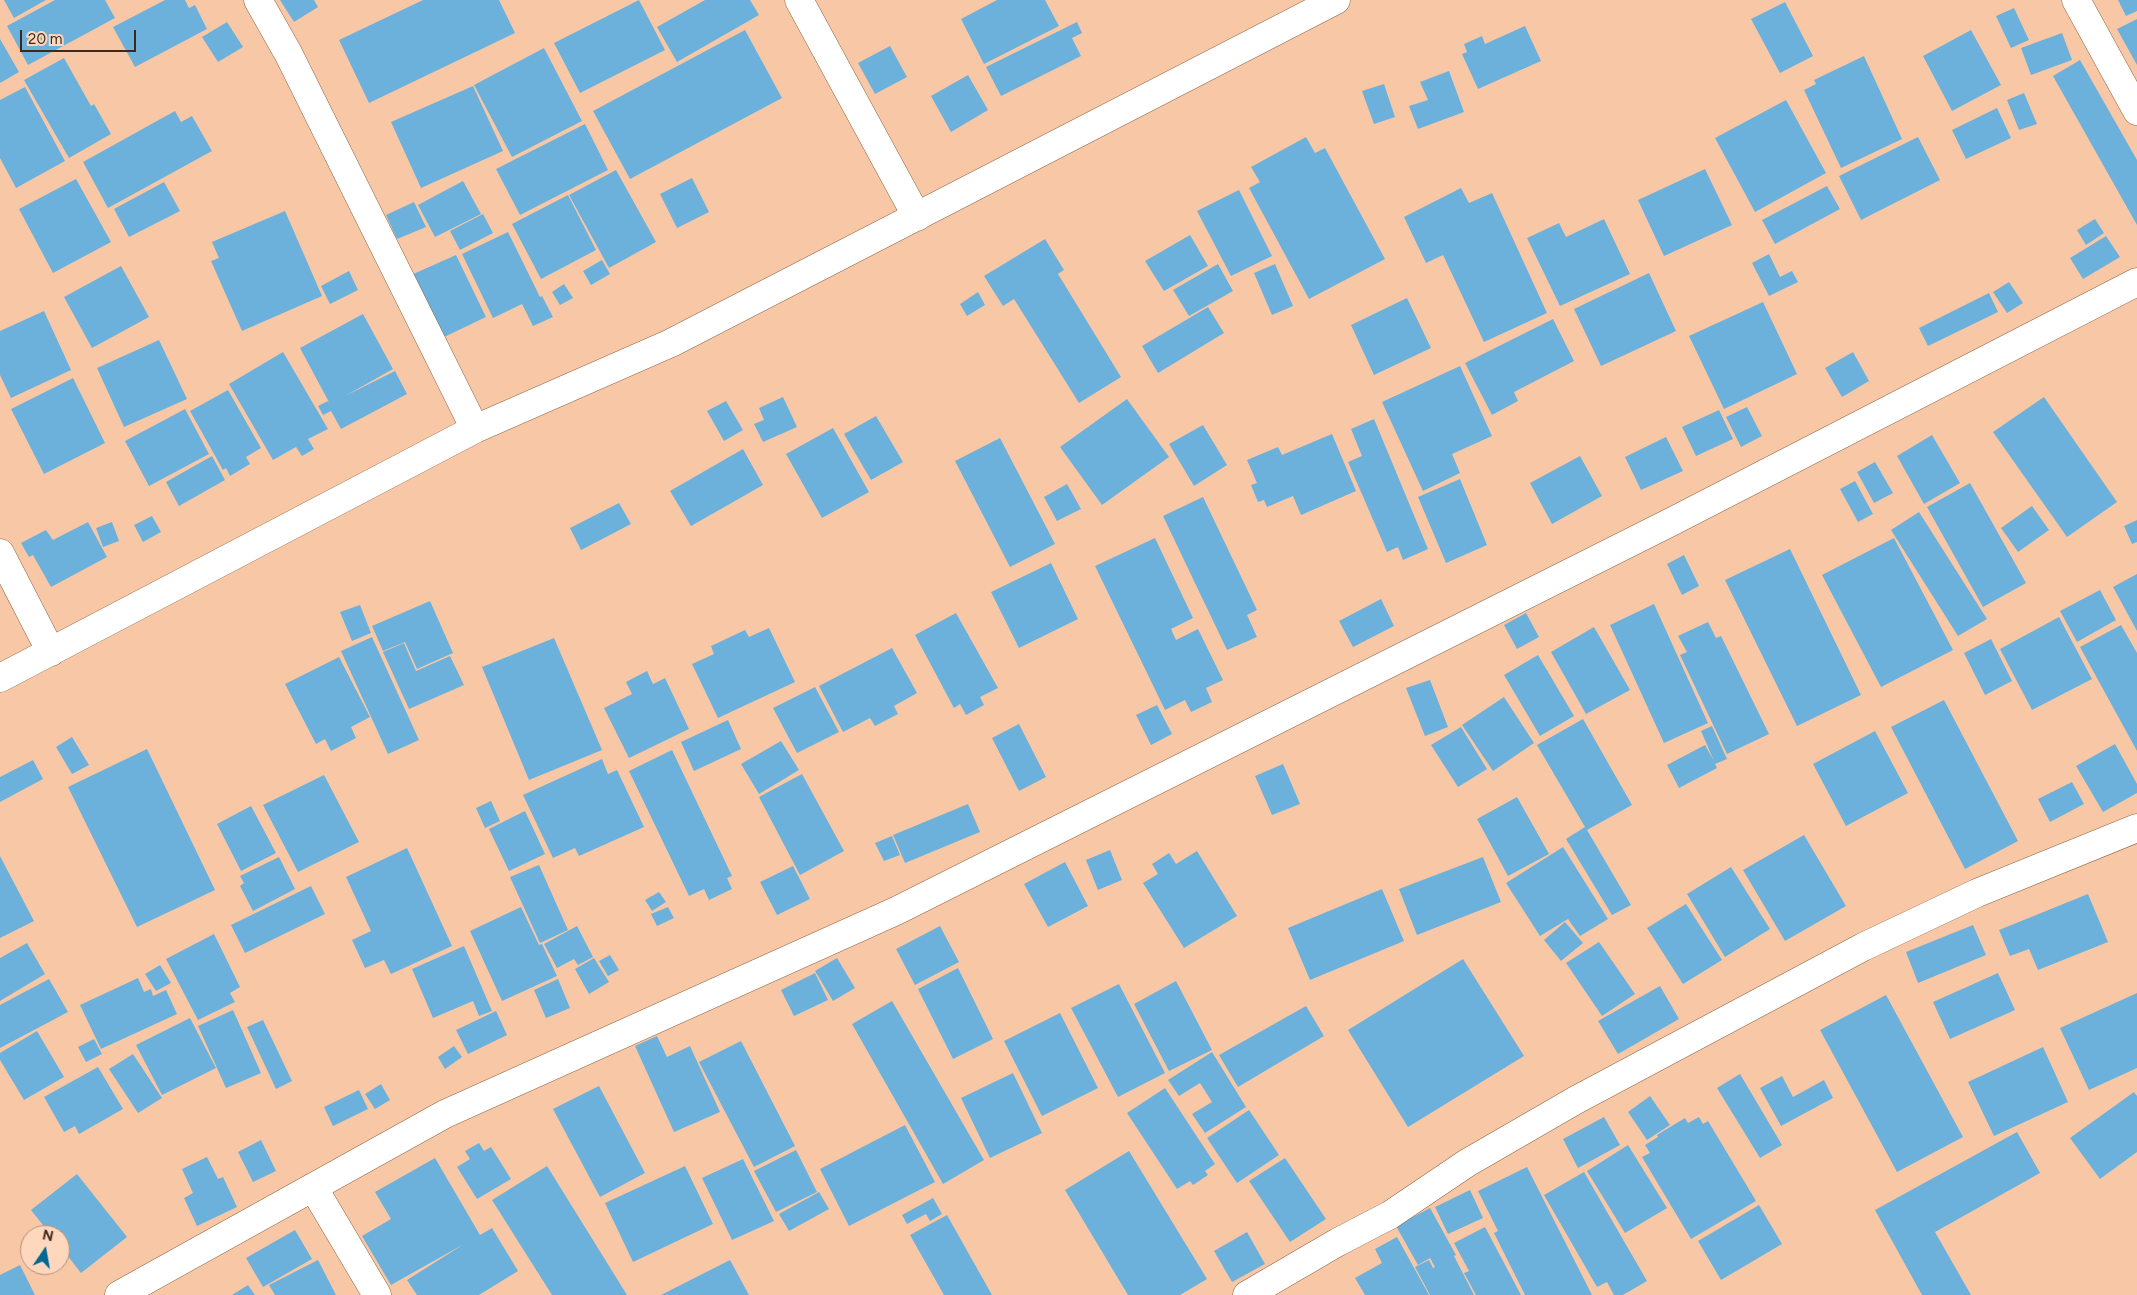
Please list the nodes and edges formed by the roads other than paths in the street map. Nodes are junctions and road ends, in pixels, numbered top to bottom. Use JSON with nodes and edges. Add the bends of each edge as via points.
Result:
{"nodes":[{"id":1,"x":258,"y":0,"type":"edge"},
{"id":2,"x":799,"y":0,"type":"edge"},
{"id":3,"x":1336,"y":0,"type":"edge"},
{"id":4,"x":2076,"y":0,"type":"edge"},
{"id":5,"x":2137,"y":111,"type":"edge"},
{"id":6,"x":917,"y":217,"type":"junction"},
{"id":7,"x":2137,"y":282,"type":"edge"},
{"id":8,"x":476,"y":429,"type":"junction"},
{"id":9,"x":0,"y":553,"type":"edge"},
{"id":10,"x":50,"y":652,"type":"junction"},
{"id":11,"x":0,"y":678,"type":"edge"},
{"id":12,"x":2137,"y":828,"type":"edge"},
{"id":13,"x":313,"y":1187,"type":"junction"},
{"id":14,"x":119,"y":1295,"type":"edge"},
{"id":15,"x":377,"y":1295,"type":"edge"},
{"id":16,"x":1248,"y":1295,"type":"edge"}],
"edges":[{"from":1,"to":8,"type":"street","via":[[288,53]]},
{"from":2,"to":6,"type":"street"},
{"from":3,"to":6,"type":"street"},
{"from":4,"to":5,"type":"street"},
{"from":6,"to":8,"type":"street","via":[[671,342]]},
{"from":7,"to":13,"type":"street","via":[[1673,521],[896,911],[445,1114]]},
{"from":8,"to":10,"type":"street"},
{"from":9,"to":10,"type":"street"},
{"from":10,"to":11,"type":"street"},
{"from":12,"to":16,"type":"street","via":[[1976,893],[1864,947],[1576,1100],[1468,1163],[1390,1214]]},
{"from":13,"to":14,"type":"street"},
{"from":13,"to":15,"type":"street"}]}
